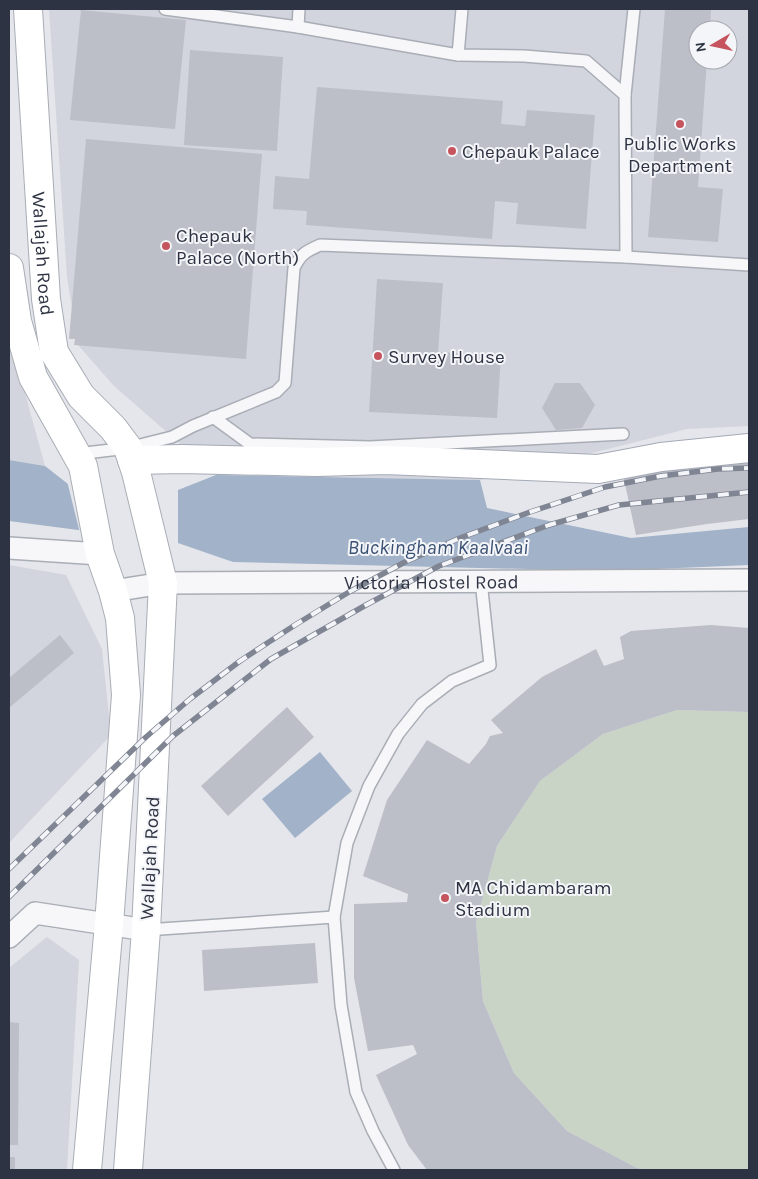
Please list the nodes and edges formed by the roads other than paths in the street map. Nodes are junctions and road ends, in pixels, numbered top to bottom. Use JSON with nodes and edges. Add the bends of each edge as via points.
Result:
{"nodes":[{"id":1,"x":28,"y":9,"type":"edge"},
{"id":2,"x":165,"y":9,"type":"edge"},
{"id":3,"x":299,"y":9,"type":"edge"},
{"id":4,"x":462,"y":9,"type":"edge"},
{"id":5,"x":634,"y":9,"type":"edge"},
{"id":6,"x":298,"y":27,"type":"junction"},
{"id":7,"x":458,"y":55,"type":"junction"},
{"id":8,"x":625,"y":95,"type":"junction"},
{"id":9,"x":626,"y":257,"type":"junction"},
{"id":10,"x":749,"y":265,"type":"edge"},
{"id":11,"x":9,"y":268,"type":"edge"},
{"id":12,"x":213,"y":417,"type":"junction"},
{"id":13,"x":623,"y":434,"type":"dead end"},
{"id":14,"x":749,"y":448,"type":"edge"},
{"id":15,"x":80,"y":460,"type":"junction"},
{"id":16,"x":132,"y":460,"type":"junction"},
{"id":17,"x":9,"y":548,"type":"edge"},
{"id":18,"x":100,"y":554,"type":"junction"},
{"id":19,"x":749,"y":580,"type":"edge"},
{"id":20,"x":481,"y":581,"type":"junction"},
{"id":21,"x":164,"y":583,"type":"junction"},
{"id":22,"x":113,"y":591,"type":"junction"},
{"id":23,"x":334,"y":917,"type":"junction"},
{"id":24,"x":109,"y":924,"type":"junction"},
{"id":25,"x":146,"y":930,"type":"junction"},
{"id":26,"x":9,"y":938,"type":"edge"},
{"id":27,"x":87,"y":1170,"type":"edge"},
{"id":28,"x":128,"y":1170,"type":"edge"},
{"id":29,"x":394,"y":1170,"type":"edge"}],
"edges":[{"from":1,"to":16,"type":"main road","name":"Wallajah Road","via":[[46,299],[54,352],[81,396],[112,428]]},
{"from":2,"to":6,"type":"lane"},
{"from":3,"to":6,"type":"lane"},
{"from":4,"to":7,"type":"lane"},
{"from":5,"to":8,"type":"lane"},
{"from":6,"to":7,"type":"lane"},
{"from":7,"to":8,"type":"lane","via":[[586,61]]},
{"from":8,"to":9,"type":"lane"},
{"from":9,"to":10,"type":"lane"},
{"from":9,"to":12,"type":"lane","via":[[320,245],[298,259],[294,268],[284,383],[276,392]]},
{"from":11,"to":15,"type":"main road","name":"Wallajah Road","via":[[17,321],[33,377]]},
{"from":12,"to":13,"type":"lane","via":[[250,444],[370,447]]},
{"from":12,"to":16,"type":"lane"},
{"from":14,"to":16,"type":"main road","via":[[661,457],[598,469],[386,460]]},
{"from":15,"to":16,"type":"lane"},
{"from":15,"to":18,"type":"main road","name":"Wallajah Road"},
{"from":16,"to":21,"type":"main road","name":"Wallajah Road"},
{"from":17,"to":18,"type":"street"},
{"from":18,"to":22,"type":"main road","name":"Wallajah Road"},
{"from":19,"to":20,"type":"street","name":"Victoria Hostel Road"},
{"from":20,"to":21,"type":"street","name":"Victoria Hostel Road"},
{"from":20,"to":23,"type":"lane","via":[[490,665],[452,681],[422,704],[398,734],[369,786],[347,843]]},
{"from":21,"to":22,"type":"street","name":"Victoria Hostel Road"},
{"from":21,"to":25,"type":"main road","name":"Wallajah Road"},
{"from":22,"to":24,"type":"main road","name":"Wallajah Road","via":[[120,618],[126,695]]},
{"from":23,"to":25,"type":"lane"},
{"from":23,"to":29,"type":"lane","via":[[341,1005],[356,1092]]},
{"from":24,"to":25,"type":"street"},
{"from":24,"to":26,"type":"street","via":[[35,913]]},
{"from":24,"to":27,"type":"main road","name":"Wallajah Road"},
{"from":25,"to":28,"type":"main road","name":"Wallajah Road"}]}
